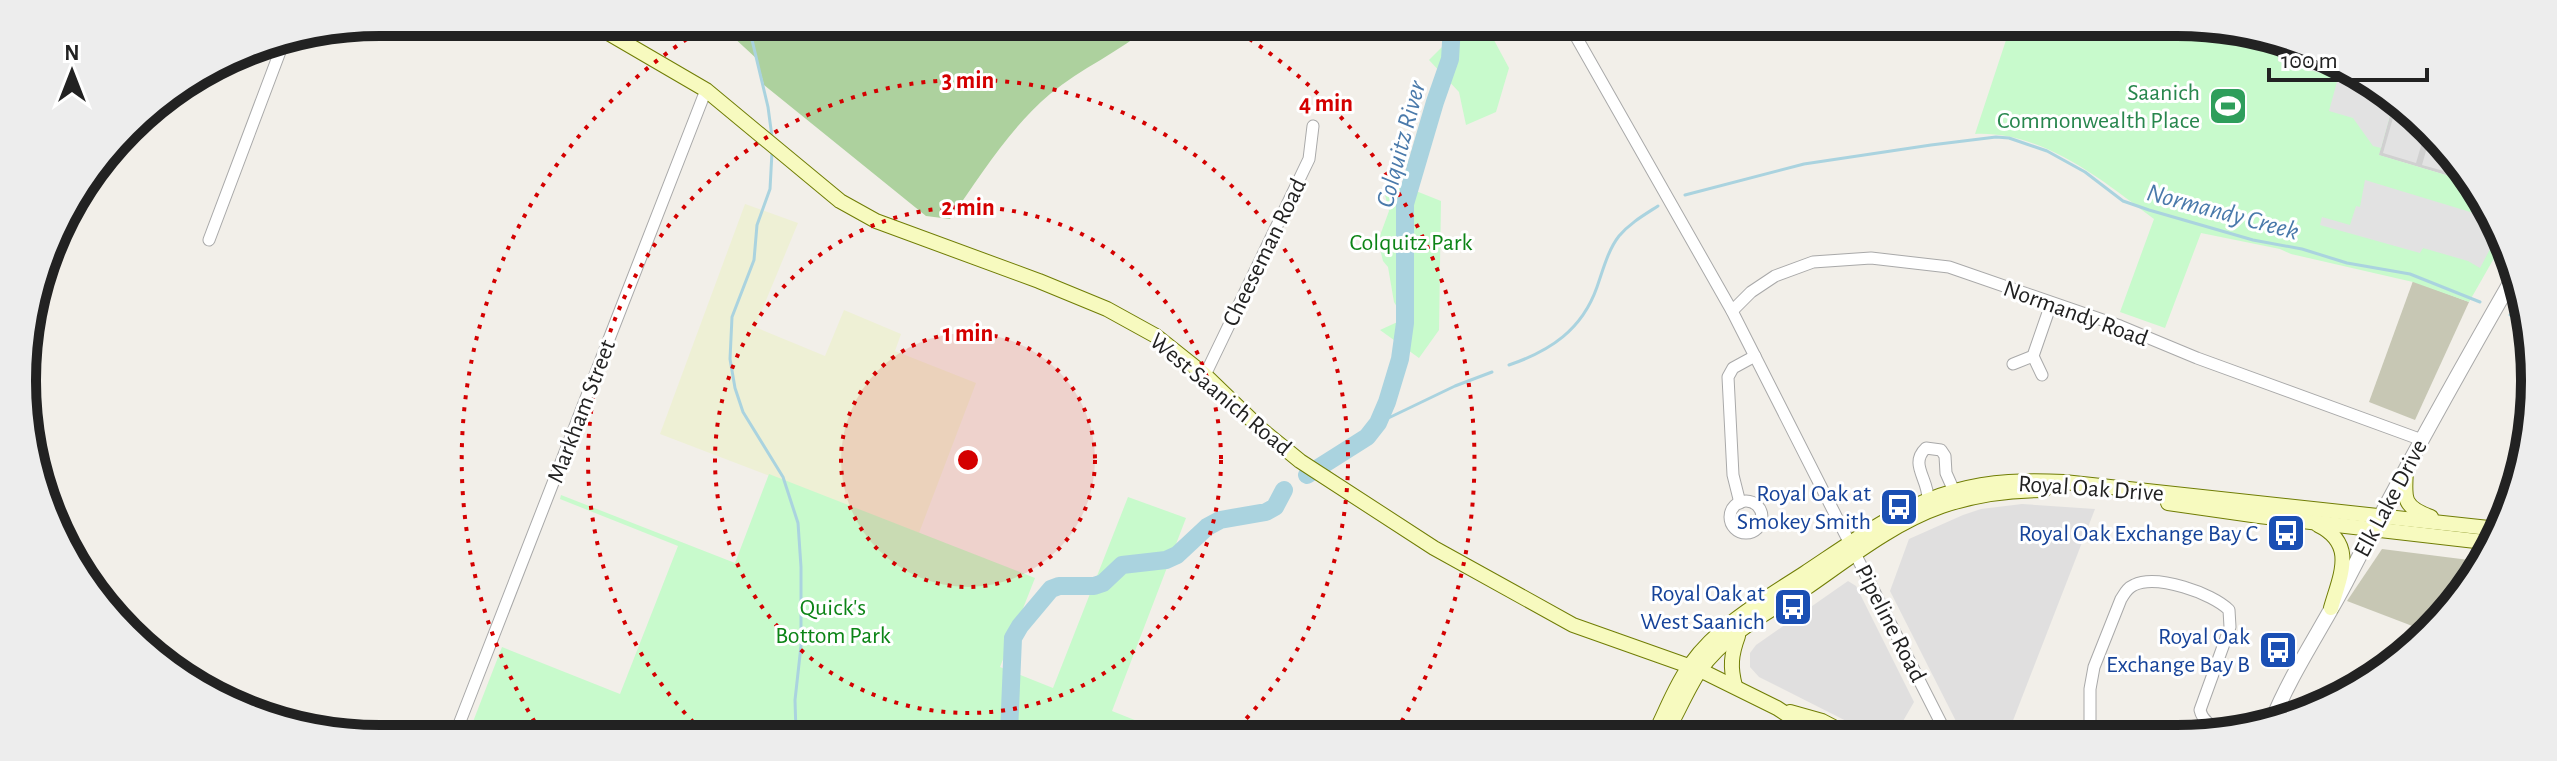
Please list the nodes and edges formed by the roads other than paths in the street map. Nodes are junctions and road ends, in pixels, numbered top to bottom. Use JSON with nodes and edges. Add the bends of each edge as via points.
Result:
{"nodes":[{"id":1,"x":613,"y":36,"type":"edge"},
{"id":2,"x":1576,"y":36,"type":"edge"},
{"id":3,"x":280,"y":51,"type":"edge"},
{"id":4,"x":706,"y":90,"type":"junction"},
{"id":5,"x":1313,"y":126,"type":"dead end"},
{"id":6,"x":209,"y":240,"type":"dead end"},
{"id":7,"x":2508,"y":287,"type":"edge"},
{"id":8,"x":2051,"y":304,"type":"junction"},
{"id":9,"x":1732,"y":311,"type":"junction"},
{"id":10,"x":1755,"y":356,"type":"junction"},
{"id":11,"x":2033,"y":356,"type":"junction"},
{"id":12,"x":2013,"y":364,"type":"dead end"},
{"id":13,"x":1205,"y":375,"type":"junction"},
{"id":14,"x":2042,"y":375,"type":"dead end"},
{"id":15,"x":2422,"y":440,"type":"junction"},
{"id":16,"x":2406,"y":471,"type":"junction"},
{"id":17,"x":1954,"y":491,"type":"junction"},
{"id":18,"x":1928,"y":499,"type":"junction"},
{"id":19,"x":1740,"y":503,"type":"dead end"},
{"id":20,"x":2314,"y":523,"type":"junction"},
{"id":21,"x":2376,"y":523,"type":"junction"},
{"id":22,"x":2450,"y":524,"type":"junction"},
{"id":23,"x":2487,"y":528,"type":"edge"},
{"id":24,"x":2481,"y":541,"type":"edge"},
{"id":25,"x":1853,"y":548,"type":"junction"},
{"id":26,"x":2331,"y":608,"type":"junction"},
{"id":27,"x":1740,"y":632,"type":"junction"},
{"id":28,"x":1695,"y":668,"type":"junction"},
{"id":29,"x":1735,"y":686,"type":"junction"},
{"id":30,"x":1777,"y":708,"type":"junction"},
{"id":31,"x":2277,"y":710,"type":"edge"},
{"id":32,"x":2207,"y":723,"type":"edge"},
{"id":33,"x":459,"y":725,"type":"edge"},
{"id":34,"x":1660,"y":725,"type":"edge"},
{"id":35,"x":1669,"y":725,"type":"edge"},
{"id":36,"x":1803,"y":725,"type":"edge"},
{"id":37,"x":1830,"y":725,"type":"edge"},
{"id":38,"x":1942,"y":725,"type":"edge"},
{"id":39,"x":2090,"y":725,"type":"edge"}],
"edges":[{"from":1,"to":4,"type":"main road","name":"West Saanich Road"},
{"from":2,"to":9,"type":"street","name":"Pipeline Road"},
{"from":3,"to":6,"type":"street"},
{"from":4,"to":13,"type":"main road","name":"West Saanich Road","via":[[840,201],[876,221],[1107,309],[1156,336]]},
{"from":4,"to":33,"type":"street","name":"Markham Street"},
{"from":5,"to":13,"type":"street","name":"Cheeseman Road","via":[[1309,159]]},
{"from":7,"to":15,"type":"street","name":"Elk Lake Drive"},
{"from":8,"to":9,"type":"street","name":"Normandy Road","via":[[1949,267],[1853,258],[1794,267],[1751,292]]},
{"from":8,"to":11,"type":"street"},
{"from":8,"to":15,"type":"street","name":"Normandy Road"},
{"from":9,"to":10,"type":"street","name":"Pipeline Road"},
{"from":10,"to":19,"type":"street","via":[[1733,368],[1728,377],[1733,475]]},
{"from":10,"to":25,"type":"street","name":"Pipeline Road"},
{"from":11,"to":12,"type":"street"},
{"from":11,"to":14,"type":"street"},
{"from":13,"to":28,"type":"main road","name":"West Saanich Road","via":[[1300,461],[1401,528],[1573,625]]},
{"from":15,"to":16,"type":"street","name":"Elk Lake Drive"},
{"from":16,"to":21,"type":"street","name":"Elk Lake Drive"},
{"from":16,"to":22,"type":"main road","via":[[2408,504]]},
{"from":17,"to":18,"type":"main road","name":"Royal Oak Drive"},
{"from":17,"to":18,"type":"street","via":[[1945,456],[1926,448],[1918,467]]},
{"from":17,"to":21,"type":"main road","name":"Royal Oak Drive","via":[[2012,481],[2064,482]]},
{"from":18,"to":25,"type":"main road","name":"Royal Oak Drive"},
{"from":20,"to":21,"type":"main road","name":"Royal Oak Drive"},
{"from":20,"to":25,"type":"main road","name":"Royal Oak Drive","via":[[2053,490],[2012,490],[1938,507]]},
{"from":20,"to":26,"type":"main road","via":[[2341,546],[2342,567]]},
{"from":21,"to":22,"type":"main road","name":"Royal Oak Drive"},
{"from":21,"to":24,"type":"main road","name":"Royal Oak Drive"},
{"from":21,"to":26,"type":"street","name":"Elk Lake Drive"},
{"from":22,"to":23,"type":"main road","name":"Royal Oak Drive"},
{"from":25,"to":27,"type":"main road","name":"Royal Oak Drive"},
{"from":25,"to":28,"type":"main road","name":"Royal Oak Drive","via":[[1727,627]]},
{"from":25,"to":38,"type":"street","name":"Pipeline Road"},
{"from":26,"to":31,"type":"street","name":"Elk Lake Drive"},
{"from":27,"to":28,"type":"main road","name":"Royal Oak Drive"},
{"from":27,"to":29,"type":"main road","via":[[1730,668]]},
{"from":28,"to":29,"type":"main road","name":"West Saanich Road"},
{"from":28,"to":34,"type":"main road"},
{"from":28,"to":35,"type":"main road"},
{"from":29,"to":30,"type":"main road","name":"West Saanich Road"},
{"from":30,"to":36,"type":"main road","name":"West Saanich Road"},
{"from":30,"to":37,"type":"main road","name":"West Saanich Road"},
{"from":32,"to":39,"type":"street","via":[[2200,710],[2230,627],[2229,610],[2200,590],[2145,582],[2127,589],[2094,667]]}]}
